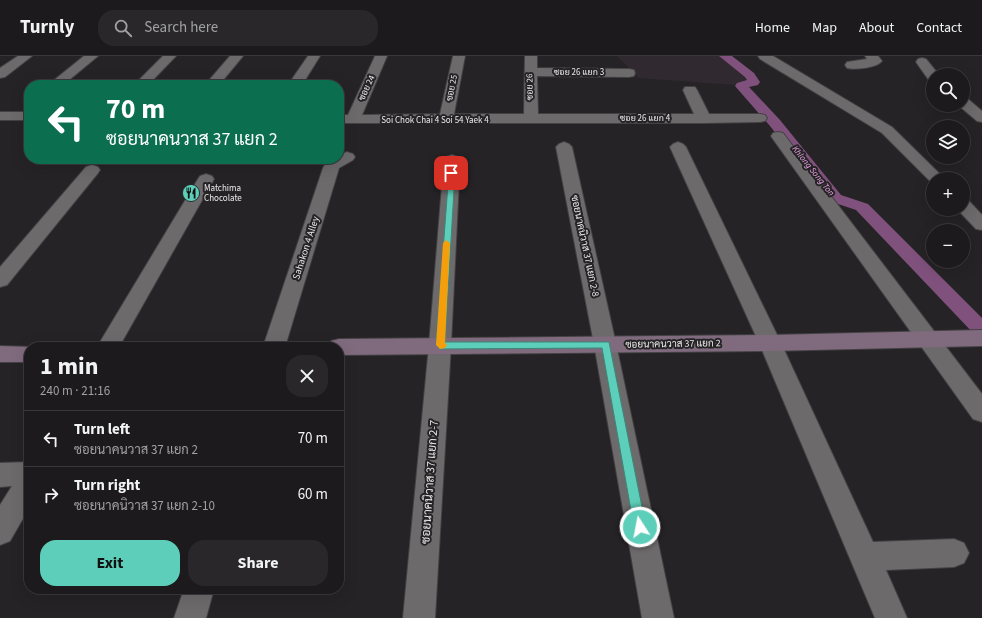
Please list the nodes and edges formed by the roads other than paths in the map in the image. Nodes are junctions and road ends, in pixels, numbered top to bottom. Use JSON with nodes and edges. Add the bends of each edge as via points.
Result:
{"nodes":[{"id":1,"x":26,"y":56,"type":"edge"},
{"id":2,"x":92,"y":56,"type":"edge"},
{"id":3,"x":170,"y":56,"type":"edge"},
{"id":4,"x":236,"y":56,"type":"edge"},
{"id":5,"x":314,"y":56,"type":"edge"},
{"id":6,"x":381,"y":56,"type":"edge"},
{"id":7,"x":459,"y":56,"type":"edge"},
{"id":8,"x":531,"y":56,"type":"edge"},
{"id":9,"x":764,"y":56,"type":"edge"},
{"id":10,"x":871,"y":56,"type":"edge"},
{"id":11,"x":922,"y":62,"type":"dead end"},
{"id":12,"x":851,"y":65,"type":"dead end"},
{"id":13,"x":927,"y":68,"type":"edge"},
{"id":14,"x":530,"y":72,"type":"junction"},
{"id":15,"x":629,"y":73,"type":"dead end"},
{"id":16,"x":0,"y":74,"type":"edge"},
{"id":17,"x":61,"y":80,"type":"edge"},
{"id":18,"x":146,"y":80,"type":"edge"},
{"id":19,"x":216,"y":80,"type":"edge"},
{"id":20,"x":298,"y":80,"type":"edge"},
{"id":21,"x":690,"y":90,"type":"dead end"},
{"id":22,"x":970,"y":108,"type":"edge"},
{"id":23,"x":0,"y":116,"type":"edge"},
{"id":24,"x":22,"y":116,"type":"edge"},
{"id":25,"x":531,"y":118,"type":"junction"},
{"id":26,"x":760,"y":118,"type":"dead end"},
{"id":27,"x":982,"y":118,"type":"edge"},
{"id":28,"x":346,"y":119,"type":"edge"},
{"id":29,"x":704,"y":119,"type":"junction"},
{"id":30,"x":446,"y":120,"type":"junction"},
{"id":31,"x":778,"y":136,"type":"dead end"},
{"id":32,"x":564,"y":147,"type":"dead end"},
{"id":33,"x":678,"y":147,"type":"dead end"},
{"id":34,"x":347,"y":157,"type":"dead end"},
{"id":35,"x":344,"y":158,"type":"edge"},
{"id":36,"x":452,"y":160,"type":"dead end"},
{"id":37,"x":333,"y":164,"type":"edge"},
{"id":38,"x":92,"y":170,"type":"dead end"},
{"id":39,"x":930,"y":172,"type":"edge"},
{"id":40,"x":206,"y":179,"type":"dead end"},
{"id":41,"x":970,"y":213,"type":"edge"},
{"id":42,"x":982,"y":225,"type":"edge"},
{"id":43,"x":0,"y":280,"type":"edge"},
{"id":44,"x":980,"y":338,"type":"edge"},
{"id":45,"x":929,"y":340,"type":"junction"},
{"id":46,"x":111,"y":342,"type":"edge"},
{"id":47,"x":276,"y":342,"type":"edge"},
{"id":48,"x":770,"y":343,"type":"junction"},
{"id":49,"x":606,"y":344,"type":"junction"},
{"id":50,"x":440,"y":345,"type":"junction"},
{"id":51,"x":344,"y":347,"type":"edge"},
{"id":52,"x":0,"y":354,"type":"edge"},
{"id":53,"x":24,"y":354,"type":"edge"},
{"id":54,"x":982,"y":412,"type":"edge"},
{"id":55,"x":24,"y":474,"type":"edge"},
{"id":56,"x":0,"y":476,"type":"edge"},
{"id":57,"x":24,"y":491,"type":"edge"},
{"id":58,"x":0,"y":531,"type":"edge"},
{"id":59,"x":954,"y":553,"type":"dead end"},
{"id":60,"x":864,"y":557,"type":"junction"},
{"id":61,"x":197,"y":594,"type":"edge"},
{"id":62,"x":190,"y":618,"type":"edge"},
{"id":63,"x":419,"y":618,"type":"edge"},
{"id":64,"x":658,"y":618,"type":"edge"},
{"id":65,"x":891,"y":618,"type":"edge"}],
"edges":[{"from":1,"to":16,"type":"street"},
{"from":2,"to":17,"type":"street"},
{"from":3,"to":18,"type":"street"},
{"from":4,"to":19,"type":"street"},
{"from":5,"to":20,"type":"street"},
{"from":6,"to":28,"type":"street","name":"ซอย 24"},
{"from":7,"to":30,"type":"street","name":"ซอย 25"},
{"from":8,"to":14,"type":"street","name":"ซอย 26"},
{"from":9,"to":39,"type":"street","via":[[887,130]]},
{"from":10,"to":12,"type":"street","via":[[875,62]]},
{"from":11,"to":13,"type":"street"},
{"from":14,"to":15,"type":"street","name":"ซอย 26 แยก 3"},
{"from":14,"to":25,"type":"street","name":"ซอย 26"},
{"from":21,"to":29,"type":"street"},
{"from":22,"to":27,"type":"street"},
{"from":23,"to":24,"type":"street"},
{"from":25,"to":29,"type":"street","name":"ซอย 26 แยก 4"},
{"from":25,"to":30,"type":"street","name":"Soi Chok Chai 4 Soi 54 Yaek 4"},
{"from":26,"to":29,"type":"street","name":"ซอย 26 แยก 4"},
{"from":28,"to":30,"type":"street","name":"Soi Chok Chai 4 Soi 54 Yaek 4"},
{"from":31,"to":45,"type":"street"},
{"from":32,"to":49,"type":"street","name":"ซอยนาคนิวาส 37 แยก 2-8"},
{"from":33,"to":48,"type":"street"},
{"from":34,"to":35,"type":"street","name":"Sahakon 4 Alley"},
{"from":36,"to":50,"type":"street","name":"ซอยนาคนิวาส 37 แยก 2-7"},
{"from":37,"to":47,"type":"street","name":"Sahakon 4 Alley"},
{"from":38,"to":43,"type":"street"},
{"from":40,"to":46,"type":"street"},
{"from":41,"to":42,"type":"street"},
{"from":44,"to":45,"type":"street","name":"ซอยนาคนวาส 37 แยก 2"},
{"from":45,"to":48,"type":"street","name":"ซอยนาคนวาส 37 แยก 2"},
{"from":45,"to":54,"type":"street"},
{"from":48,"to":49,"type":"street","name":"ซอยนาคนวาส 37 แยก 2"},
{"from":48,"to":60,"type":"street"},
{"from":49,"to":50,"type":"street","name":"ซอยนาคนวาส 37 แยก 2"},
{"from":49,"to":64,"type":"street","name":"ซอยนาคนิวาส 37 แยก 2-8"},
{"from":50,"to":51,"type":"street","name":"ซอยนาคนวาส 37 แยก 2"},
{"from":50,"to":63,"type":"street","name":"ซอยนาคนิวาส 37 แยก 2-7"},
{"from":52,"to":53,"type":"street"},
{"from":55,"to":56,"type":"street"},
{"from":57,"to":58,"type":"street"},
{"from":59,"to":60,"type":"street"},
{"from":60,"to":65,"type":"street"},
{"from":61,"to":62,"type":"street"}]}
